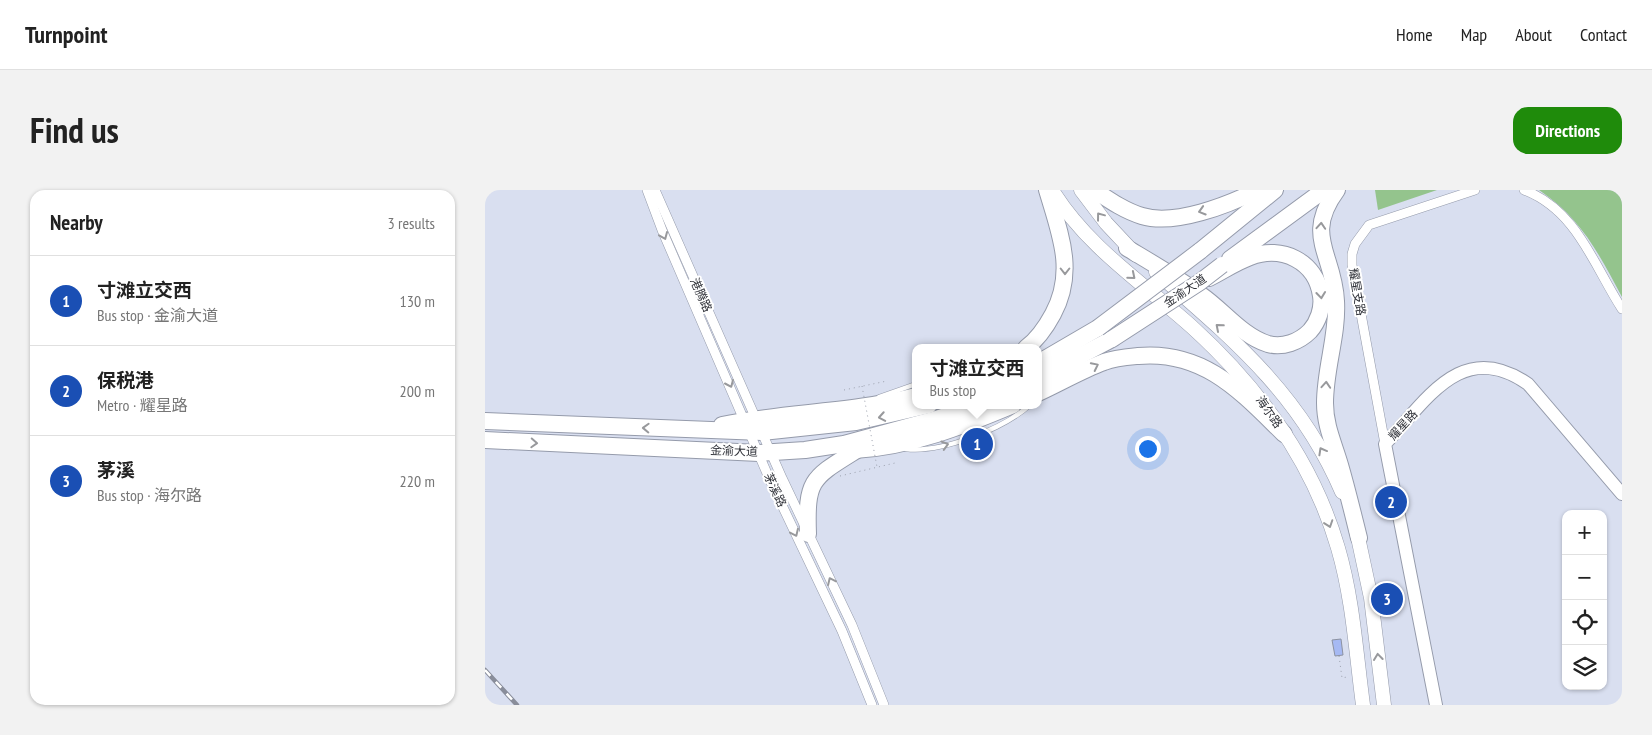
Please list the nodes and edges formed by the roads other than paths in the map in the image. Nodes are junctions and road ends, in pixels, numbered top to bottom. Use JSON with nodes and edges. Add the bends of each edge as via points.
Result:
{"nodes":[{"id":1,"x":647,"y":190,"type":"edge"},
{"id":2,"x":655,"y":190,"type":"edge"},
{"id":3,"x":1047,"y":190,"type":"edge"},
{"id":4,"x":1052,"y":190,"type":"edge"},
{"id":5,"x":1081,"y":190,"type":"edge"},
{"id":6,"x":1095,"y":190,"type":"edge"},
{"id":7,"x":1258,"y":190,"type":"edge"},
{"id":8,"x":1275,"y":190,"type":"edge"},
{"id":9,"x":1324,"y":190,"type":"edge"},
{"id":10,"x":1337,"y":190,"type":"edge"},
{"id":11,"x":1475,"y":190,"type":"edge"},
{"id":12,"x":1524,"y":190,"type":"edge"},
{"id":13,"x":1127,"y":248,"type":"junction"},
{"id":14,"x":1225,"y":267,"type":"junction"},
{"id":15,"x":1622,"y":309,"type":"edge"},
{"id":16,"x":1030,"y":344,"type":"edge"},
{"id":17,"x":1042,"y":361,"type":"edge"},
{"id":18,"x":912,"y":385,"type":"edge"},
{"id":19,"x":1042,"y":386,"type":"edge"},
{"id":20,"x":912,"y":397,"type":"edge"},
{"id":21,"x":748,"y":400,"type":"joint"},
{"id":22,"x":912,"y":409,"type":"edge"},
{"id":23,"x":964,"y":409,"type":"edge"},
{"id":24,"x":1003,"y":409,"type":"edge"},
{"id":25,"x":1025,"y":409,"type":"edge"},
{"id":26,"x":851,"y":410,"type":"junction"},
{"id":27,"x":485,"y":421,"type":"edge"},
{"id":28,"x":754,"y":426,"type":"junction"},
{"id":29,"x":1284,"y":434,"type":"junction"},
{"id":30,"x":485,"y":440,"type":"edge"},
{"id":31,"x":1385,"y":444,"type":"junction"},
{"id":32,"x":880,"y":446,"type":"junction"},
{"id":33,"x":805,"y":450,"type":"junction"},
{"id":34,"x":857,"y":450,"type":"junction"},
{"id":35,"x":765,"y":452,"type":"junction"},
{"id":36,"x":1601,"y":466,"type":"junction"},
{"id":37,"x":1622,"y":487,"type":"edge"},
{"id":38,"x":1622,"y":494,"type":"edge"},
{"id":39,"x":809,"y":534,"type":"junction"},
{"id":40,"x":1359,"y":538,"type":"junction"},
{"id":41,"x":872,"y":705,"type":"edge"},
{"id":42,"x":884,"y":705,"type":"edge"},
{"id":43,"x":1363,"y":705,"type":"edge"},
{"id":44,"x":1384,"y":705,"type":"edge"},
{"id":45,"x":1436,"y":705,"type":"edge"}],
"edges":[{"from":1,"to":28,"type":"street","name":"茅溪路","one_way":true,"via":[[662,230]]},
{"from":2,"to":21,"type":"street","name":"港腾路"},
{"from":3,"to":16,"type":"highway","one_way":true,"via":[[1061,239],[1065,283],[1046,327]]},
{"from":4,"to":29,"type":"main road","name":"海尔路","one_way":true,"via":[[1093,243],[1238,371]]},
{"from":13,"to":5,"type":"main road","name":"海尔路","one_way":true},
{"from":7,"to":6,"type":"highway","one_way":true,"via":[[1215,207],[1164,220],[1121,207]]},
{"from":8,"to":17,"type":"highway","name":"金渝大道","bridge":true,"via":[[1098,328]]},
{"from":9,"to":14,"type":"highway","name":"金渝大道"},
{"from":40,"to":10,"type":"highway","one_way":true,"via":[[1329,434],[1325,404],[1337,301],[1320,224],[1323,212]]},
{"from":11,"to":31,"type":"street","name":"耀星支路","via":[[1369,225],[1355,244],[1352,265]]},
{"from":12,"to":15,"type":"street","via":[[1543,200],[1576,230]]},
{"from":14,"to":13,"type":"highway","one_way":true,"via":[[1261,254],[1299,259],[1320,287],[1322,300],[1317,322],[1293,343],[1269,344],[1244,330],[1201,295]]},
{"from":40,"to":13,"type":"main road","name":"海尔路","one_way":true,"via":[[1320,447],[1275,384],[1249,354]]},
{"from":14,"to":19,"type":"highway","name":"金渝大道","bridge":true},
{"from":18,"to":26,"type":"lane"},
{"from":19,"to":29,"type":"highway","one_way":true,"via":[[1105,362],[1152,355],[1178,358],[1223,377]]},
{"from":20,"to":26,"type":"highway"},
{"from":21,"to":28,"type":"street","name":"茅溪路"},
{"from":22,"to":28,"type":"highway","name":"金渝大道","one_way":true,"via":[[856,422]]},
{"from":23,"to":33,"type":"highway","name":"金渝大道","via":[[853,441]]},
{"from":24,"to":32,"type":"highway","via":[[948,430]]},
{"from":32,"to":25,"type":"lane","one_way":true,"via":[[929,450],[1003,424]]},
{"from":26,"to":28,"type":"highway"},
{"from":28,"to":27,"type":"highway","name":"金渝大道","one_way":true,"via":[[695,430]]},
{"from":28,"to":35,"type":"street","name":"茅溪路"},
{"from":29,"to":43,"type":"main road","name":"海尔路","one_way":true,"via":[[1305,465],[1338,548]]},
{"from":30,"to":35,"type":"highway","name":"金渝大道","one_way":true},
{"from":31,"to":36,"type":"street","name":"耀星路","via":[[1448,379],[1467,369],[1483,366],[1506,371],[1528,384]]},
{"from":31,"to":45,"type":"street","name":"耀星路"},
{"from":32,"to":34,"type":"highway"},
{"from":33,"to":34,"type":"highway"},
{"from":33,"to":35,"type":"highway","name":"金渝大道"},
{"from":34,"to":39,"type":"highway","via":[[822,472],[812,485],[808,496]]},
{"from":35,"to":39,"type":"street","name":"茅溪路"},
{"from":35,"to":41,"type":"street","name":"茅溪路","one_way":true},
{"from":36,"to":37,"type":"street","name":"耀星路"},
{"from":36,"to":38,"type":"street","name":"耀星路"},
{"from":42,"to":39,"type":"street","name":"茅溪路","one_way":true,"via":[[852,625]]},
{"from":44,"to":40,"type":"main road","name":"海尔路","one_way":true,"via":[[1371,598]]}]}
